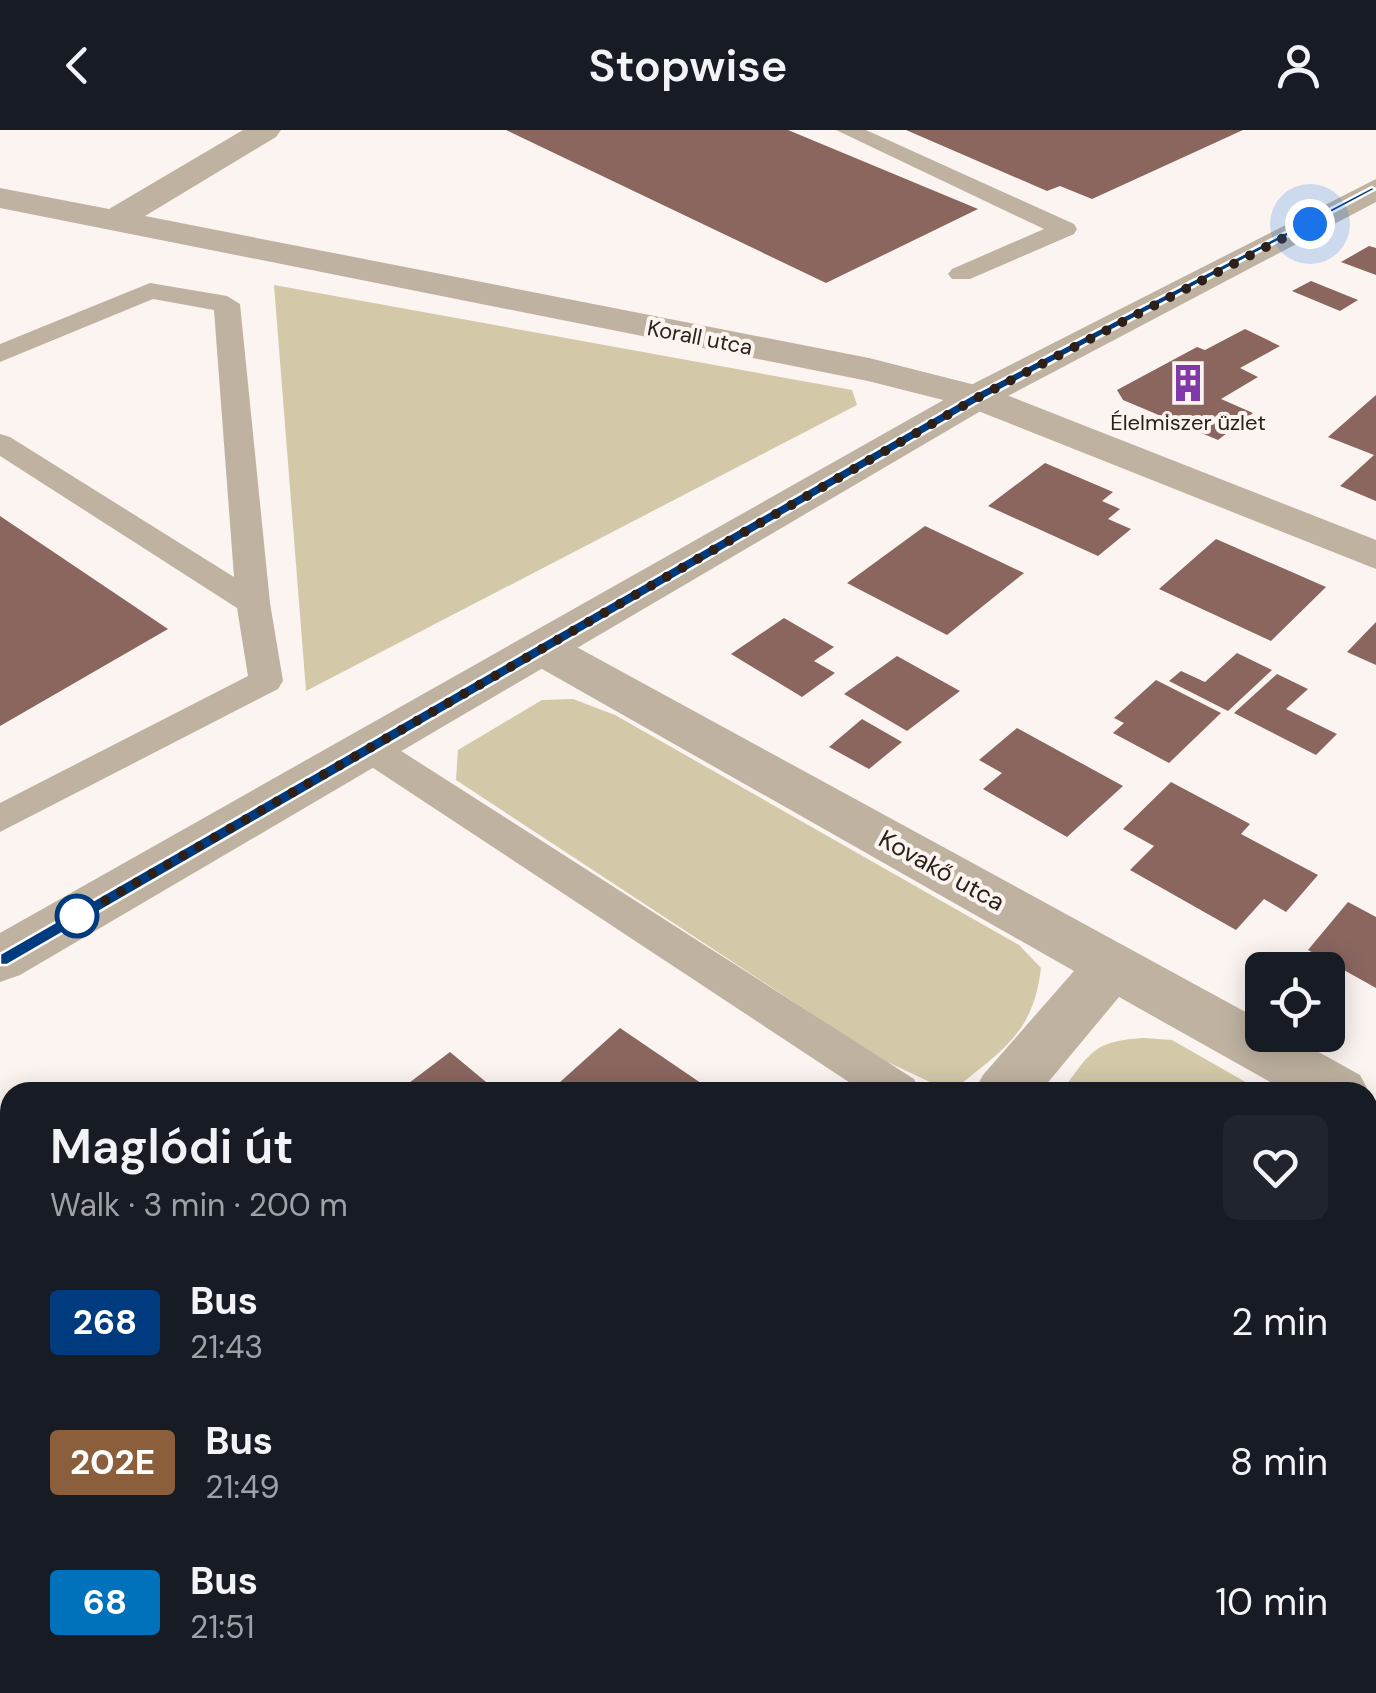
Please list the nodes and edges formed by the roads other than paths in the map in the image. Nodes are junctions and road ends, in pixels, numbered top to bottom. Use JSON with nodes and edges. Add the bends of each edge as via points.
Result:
{"nodes":[{"id":1,"x":265,"y":130,"type":"edge"},
{"id":2,"x":847,"y":130,"type":"edge"},
{"id":3,"x":1376,"y":189,"type":"edge"},
{"id":4,"x":0,"y":198,"type":"edge"},
{"id":5,"x":115,"y":220,"type":"junction"},
{"id":6,"x":961,"y":274,"type":"dead end"},
{"id":7,"x":0,"y":354,"type":"edge"},
{"id":8,"x":977,"y":398,"type":"junction"},
{"id":9,"x":0,"y":443,"type":"edge"},
{"id":10,"x":1376,"y":556,"type":"edge"},
{"id":11,"x":253,"y":603,"type":"junction"},
{"id":12,"x":544,"y":650,"type":"junction"},
{"id":13,"x":372,"y":749,"type":"junction"},
{"id":14,"x":0,"y":819,"type":"edge"},
{"id":15,"x":0,"y":960,"type":"edge"},
{"id":16,"x":1114,"y":964,"type":"junction"},
{"id":17,"x":883,"y":1082,"type":"edge"},
{"id":18,"x":1013,"y":1082,"type":"edge"},
{"id":19,"x":1321,"y":1082,"type":"edge"}],
"edges":[{"from":1,"to":5,"type":"street"},
{"from":2,"to":6,"type":"lane","via":[[1065,229]]},
{"from":3,"to":8,"type":"street"},
{"from":4,"to":5,"type":"street","name":"Korall utca"},
{"from":5,"to":8,"type":"street","name":"Korall utca","via":[[869,370]]},
{"from":7,"to":11,"type":"lane","via":[[150,291],[227,304]]},
{"from":8,"to":10,"type":"street","name":"Korall utca"},
{"from":8,"to":12,"type":"street"},
{"from":9,"to":11,"type":"lane"},
{"from":11,"to":14,"type":"lane","via":[[266,680]]},
{"from":12,"to":13,"type":"street"},
{"from":12,"to":16,"type":"street","name":"Kovakő utca"},
{"from":13,"to":15,"type":"street"},
{"from":13,"to":17,"type":"lane"},
{"from":16,"to":18,"type":"street"},
{"from":16,"to":19,"type":"street","name":"Kovakő utca"}]}
